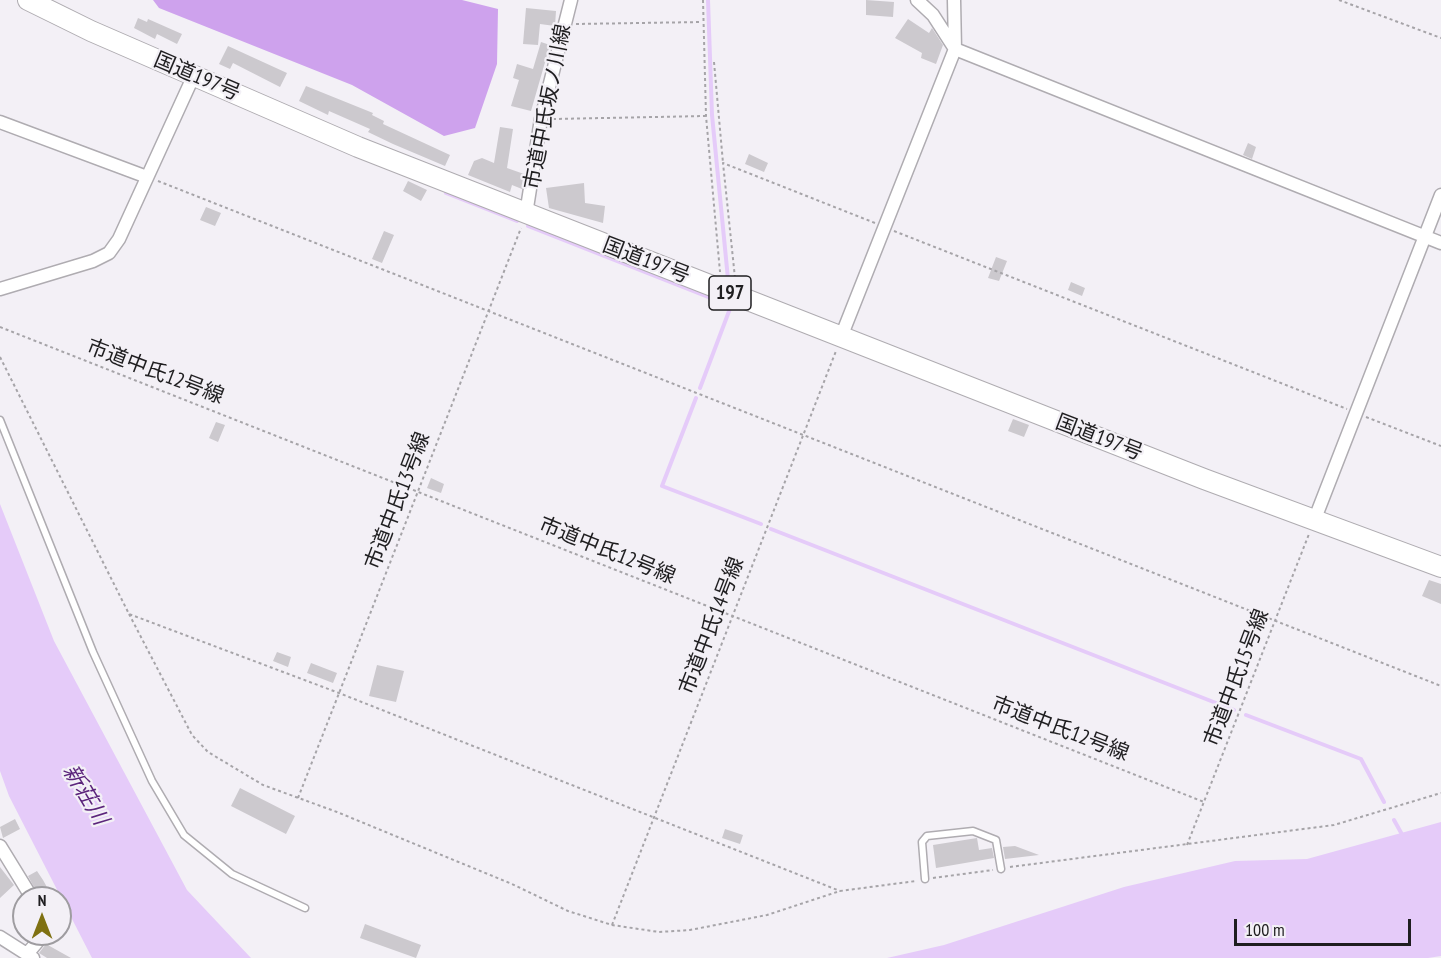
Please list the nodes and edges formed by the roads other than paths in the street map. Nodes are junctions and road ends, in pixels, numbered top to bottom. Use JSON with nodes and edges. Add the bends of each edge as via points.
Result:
{"nodes":[{"id":1,"x":28,"y":0,"type":"edge"},
{"id":2,"x":571,"y":0,"type":"edge"},
{"id":3,"x":916,"y":0,"type":"edge"},
{"id":4,"x":954,"y":0,"type":"edge"},
{"id":5,"x":955,"y":49,"type":"junction"},
{"id":6,"x":194,"y":75,"type":"junction"},
{"id":7,"x":0,"y":122,"type":"edge"},
{"id":8,"x":147,"y":177,"type":"junction"},
{"id":9,"x":1441,"y":195,"type":"edge"},
{"id":10,"x":526,"y":214,"type":"junction"},
{"id":11,"x":1424,"y":236,"type":"junction"},
{"id":12,"x":1441,"y":243,"type":"edge"},
{"id":13,"x":0,"y":289,"type":"edge"},
{"id":14,"x":841,"y":337,"type":"junction"},
{"id":15,"x":0,"y":420,"type":"edge"},
{"id":16,"x":1314,"y":521,"type":"junction"},
{"id":17,"x":1441,"y":567,"type":"edge"},
{"id":18,"x":0,"y":846,"type":"edge"},
{"id":19,"x":1001,"y":868,"type":"road end"},
{"id":20,"x":925,"y":879,"type":"road end"},
{"id":21,"x":25,"y":886,"type":"edge"},
{"id":22,"x":305,"y":908,"type":"dead end"},
{"id":23,"x":0,"y":937,"type":"edge"},
{"id":24,"x":30,"y":956,"type":"edge"}],
"edges":[{"from":1,"to":6,"type":"highway","name":"国道197号","number":"197"},
{"from":2,"to":10,"type":"street","name":"市道中氏坂ノ川線","via":[[541,119]]},
{"from":3,"to":5,"type":"street","via":[[933,15]]},
{"from":4,"to":5,"type":"street"},
{"from":5,"to":11,"type":"street"},
{"from":5,"to":14,"type":"street"},
{"from":6,"to":8,"type":"street"},
{"from":6,"to":10,"type":"highway","name":"国道197号","number":"197","via":[[358,147]]},
{"from":7,"to":8,"type":"street"},
{"from":8,"to":13,"type":"street","via":[[109,253]]},
{"from":9,"to":11,"type":"street"},
{"from":10,"to":14,"type":"highway","name":"国道197号","number":"197"},
{"from":11,"to":12,"type":"street"},
{"from":11,"to":16,"type":"street"},
{"from":14,"to":16,"type":"highway","name":"国道197号","number":"197"},
{"from":15,"to":22,"type":"lane","via":[[93,651],[152,781],[184,835],[232,874]]},
{"from":16,"to":17,"type":"highway","name":"国道197号","number":"197"},
{"from":18,"to":21,"type":"street"},
{"from":19,"to":20,"type":"lane","via":[[996,840],[973,831],[927,836],[922,842]]},
{"from":23,"to":24,"type":"street"}]}
